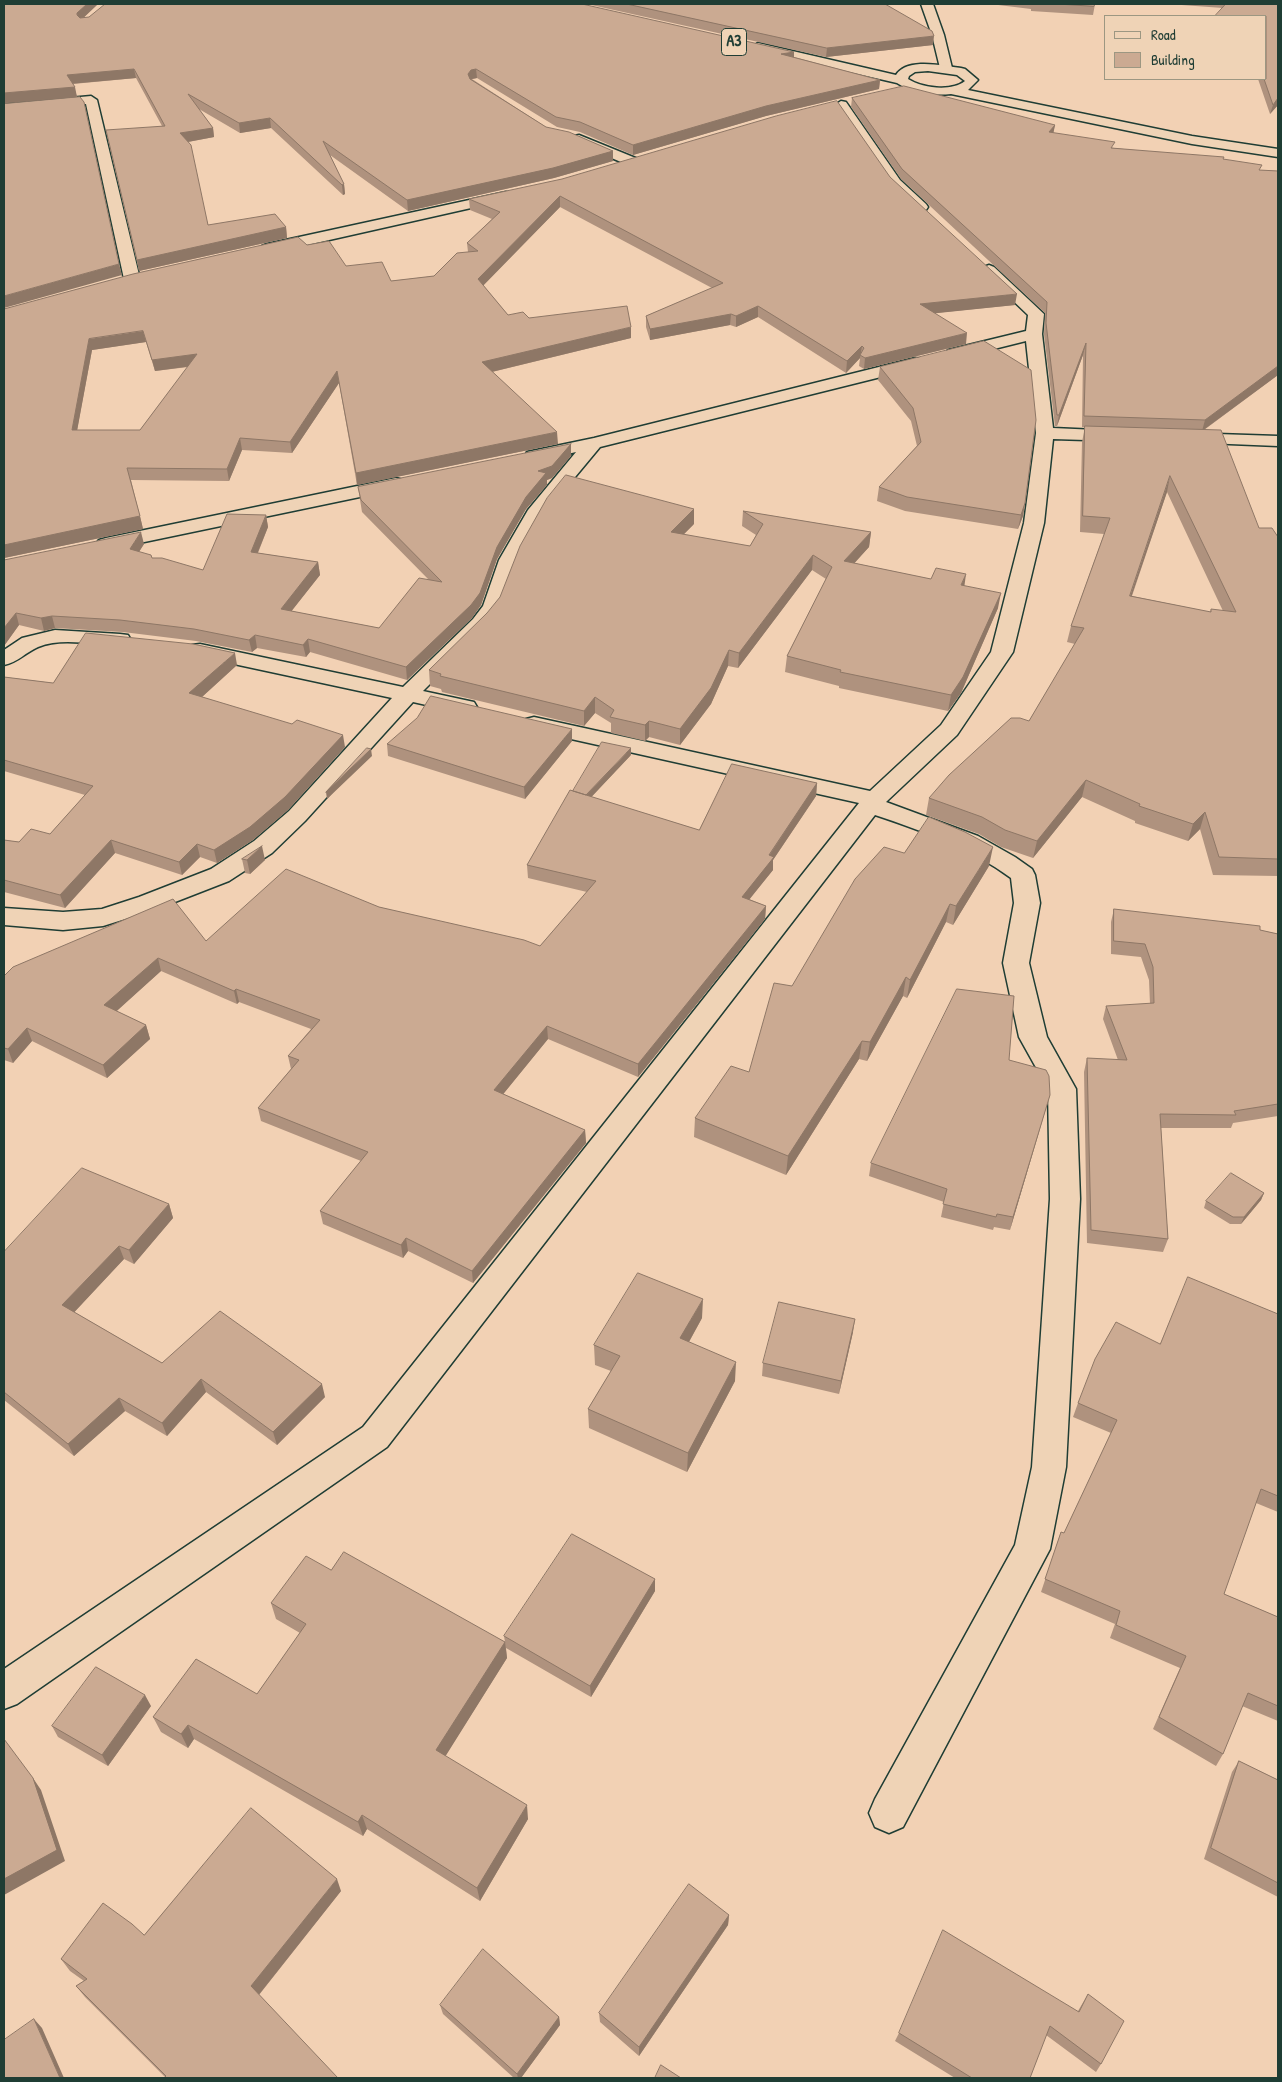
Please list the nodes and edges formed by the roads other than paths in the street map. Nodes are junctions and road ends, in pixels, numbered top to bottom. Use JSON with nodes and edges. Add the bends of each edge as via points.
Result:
{"nodes":[{"id":1,"x":927,"y":4,"type":"edge"},
{"id":2,"x":748,"y":45,"type":"edge"},
{"id":3,"x":901,"y":64,"type":"dead end"},
{"id":4,"x":920,"y":68,"type":"junction"},
{"id":5,"x":946,"y":68,"type":"junction"},
{"id":6,"x":903,"y":86,"type":"junction"},
{"id":7,"x":950,"y":90,"type":"junction"},
{"id":8,"x":1027,"y":92,"type":"dead end"},
{"id":9,"x":841,"y":105,"type":"edge"},
{"id":10,"x":4,"y":108,"type":"edge"},
{"id":11,"x":566,"y":136,"type":"edge"},
{"id":12,"x":1278,"y":141,"type":"edge"},
{"id":13,"x":1278,"y":153,"type":"edge"},
{"id":14,"x":614,"y":168,"type":"edge"},
{"id":15,"x":518,"y":193,"type":"edge"},
{"id":16,"x":937,"y":222,"type":"edge"},
{"id":17,"x":258,"y":251,"type":"edge"},
{"id":18,"x":972,"y":255,"type":"edge"},
{"id":19,"x":114,"y":284,"type":"edge"},
{"id":20,"x":1034,"y":334,"type":"junction"},
{"id":21,"x":1045,"y":433,"type":"junction"},
{"id":22,"x":1133,"y":436,"type":"edge"},
{"id":23,"x":1172,"y":437,"type":"edge"},
{"id":24,"x":1278,"y":441,"type":"edge"},
{"id":25,"x":594,"y":443,"type":"junction"},
{"id":26,"x":517,"y":459,"type":"edge"},
{"id":27,"x":410,"y":481,"type":"edge"},
{"id":28,"x":91,"y":547,"type":"edge"},
{"id":29,"x":140,"y":642,"type":"edge"},
{"id":30,"x":181,"y":647,"type":"edge"},
{"id":31,"x":4,"y":659,"type":"edge"},
{"id":32,"x":408,"y":693,"type":"junction"},
{"id":33,"x":483,"y":711,"type":"edge"},
{"id":34,"x":512,"y":718,"type":"edge"},
{"id":35,"x":872,"y":802,"type":"junction"},
{"id":36,"x":4,"y":917,"type":"edge"},
{"id":37,"x":4,"y":1691,"type":"edge"},
{"id":38,"x":889,"y":1813,"type":"dead end"}],
"edges":[{"from":1,"to":5,"type":"main road"},
{"from":2,"to":6,"type":"main road","number":"A3"},
{"from":3,"to":4,"type":"main road"},
{"from":4,"to":5,"type":"main road"},
{"from":4,"to":6,"type":"main road","via":[[903,74]]},
{"from":5,"to":7,"type":"main road","via":[[967,74],[977,81]]},
{"from":6,"to":7,"type":"main road"},
{"from":7,"to":13,"type":"main road","via":[[1192,140]]},
{"from":8,"to":12,"type":"main road","via":[[1153,120]]},
{"from":9,"to":16,"type":"main road","via":[[895,183]]},
{"from":10,"to":19,"type":"main road","via":[[91,100],[137,278]]},
{"from":11,"to":14,"type":"main road","via":[[638,160]]},
{"from":15,"to":17,"type":"main road"},
{"from":18,"to":20,"type":"main road","via":[[1036,314]]},
{"from":20,"to":21,"type":"main road"},
{"from":20,"to":25,"type":"main road"},
{"from":21,"to":22,"type":"main road"},
{"from":21,"to":35,"type":"main road","via":[[1034,522],[1002,652],[949,730]]},
{"from":23,"to":24,"type":"main road"},
{"from":25,"to":26,"type":"main road"},
{"from":25,"to":32,"type":"main road","via":[[538,510],[509,560],[494,607]]},
{"from":27,"to":28,"type":"main road"},
{"from":29,"to":31,"type":"main road","via":[[55,636],[30,643]]},
{"from":30,"to":32,"type":"main road"},
{"from":32,"to":33,"type":"main road"},
{"from":32,"to":36,"type":"main road","via":[[297,816],[263,846],[220,875],[148,903],[103,916],[64,921]]},
{"from":34,"to":35,"type":"main road"},
{"from":35,"to":37,"type":"main road","via":[[375,1437]]},
{"from":35,"to":38,"type":"main road","via":[[948,832],[1003,859],[1023,875],[1027,903],[1016,963],[1033,1038],[1062,1089],[1065,1199],[1050,1467],[1032,1549]]}]}
